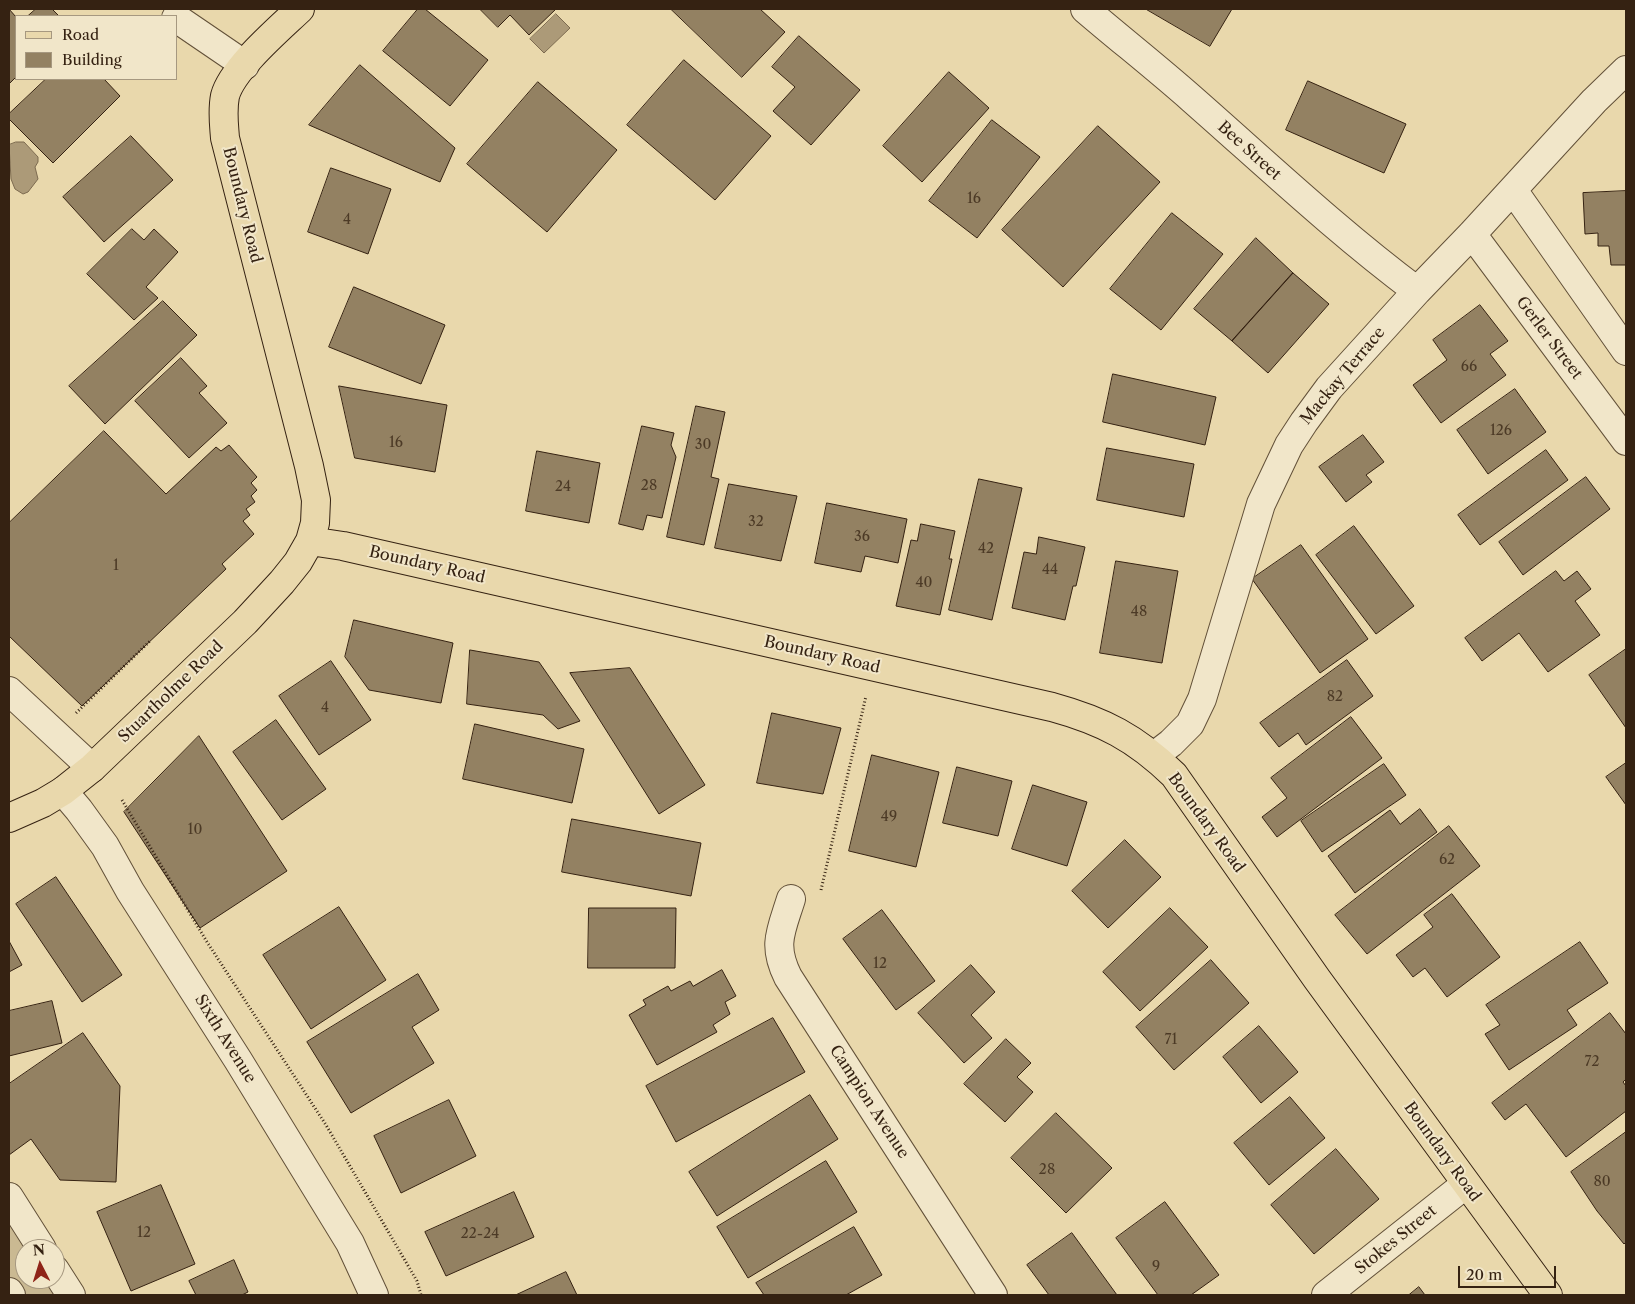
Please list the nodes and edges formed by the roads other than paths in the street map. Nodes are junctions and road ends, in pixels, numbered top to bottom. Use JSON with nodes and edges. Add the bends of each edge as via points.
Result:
{"nodes":[{"id":1,"x":300,"y":9,"type":"edge"},
{"id":2,"x":1084,"y":9,"type":"edge"},
{"id":3,"x":178,"y":19,"type":"edge"},
{"id":4,"x":245,"y":65,"type":"junction"},
{"id":5,"x":1626,"y":70,"type":"edge"},
{"id":6,"x":1626,"y":94,"type":"edge"},
{"id":7,"x":1594,"y":101,"type":"junction"},
{"id":8,"x":1512,"y":190,"type":"junction"},
{"id":9,"x":1472,"y":234,"type":"junction"},
{"id":10,"x":1417,"y":290,"type":"junction"},
{"id":11,"x":1626,"y":351,"type":"edge"},
{"id":12,"x":1626,"y":441,"type":"edge"},
{"id":13,"x":310,"y":540,"type":"junction"},
{"id":14,"x":9,"y":691,"type":"edge"},
{"id":15,"x":1154,"y":756,"type":"junction"},
{"id":16,"x":92,"y":768,"type":"junction"},
{"id":17,"x":63,"y":791,"type":"junction"},
{"id":18,"x":9,"y":818,"type":"edge"},
{"id":19,"x":791,"y":899,"type":"dead end"},
{"id":20,"x":1466,"y":1184,"type":"junction"},
{"id":21,"x":9,"y":1197,"type":"edge"},
{"id":22,"x":36,"y":1239,"type":"edge"},
{"id":23,"x":9,"y":1292,"type":"edge"},
{"id":24,"x":11,"y":1295,"type":"edge"},
{"id":25,"x":374,"y":1295,"type":"edge"},
{"id":26,"x":993,"y":1295,"type":"edge"},
{"id":27,"x":1326,"y":1295,"type":"edge"},
{"id":28,"x":1548,"y":1295,"type":"edge"}],
"edges":[{"from":1,"to":4,"type":"main road","name":"Boundary Road"},
{"from":2,"to":10,"type":"street","name":"Bee Street","via":[[1193,100],[1279,178]]},
{"from":3,"to":4,"type":"street"},
{"from":4,"to":13,"type":"main road","name":"Boundary Road","via":[[232,80],[226,96],[224,124],[309,466],[316,500]]},
{"from":5,"to":7,"type":"street","name":"Mackay Terrace"},
{"from":6,"to":7,"type":"street"},
{"from":7,"to":8,"type":"street","name":"Mackay Terrace"},
{"from":8,"to":9,"type":"street","name":"Mackay Terrace"},
{"from":8,"to":11,"type":"street"},
{"from":9,"to":10,"type":"street","name":"Mackay Terrace"},
{"from":9,"to":12,"type":"street","name":"Gerler Street"},
{"from":10,"to":15,"type":"street","name":"Mackay Terrace","via":[[1329,388],[1289,445],[1254,525],[1202,699],[1190,724]]},
{"from":13,"to":15,"type":"main road","name":"Boundary Road","via":[[1068,711],[1103,724]]},
{"from":13,"to":16,"type":"main road","name":"Stuartholme Road","via":[[298,562],[246,622]]},
{"from":14,"to":16,"type":"street"},
{"from":15,"to":20,"type":"main road","name":"Boundary Road","via":[[1174,775],[1316,979]]},
{"from":16,"to":17,"type":"main road","name":"Stuartholme Road"},
{"from":17,"to":18,"type":"main road","name":"Stuartholme Road"},
{"from":17,"to":25,"type":"street","name":"Sixth Avenue","via":[[105,846],[130,891],[238,1060],[350,1243]]},
{"from":19,"to":26,"type":"street","name":"Campion Avenue","via":[[779,946],[788,977]]},
{"from":20,"to":27,"type":"street","name":"Stokes Street"},
{"from":20,"to":28,"type":"main road","name":"Boundary Road"},
{"from":21,"to":22,"type":"street"},
{"from":23,"to":24,"type":"street"}]}
